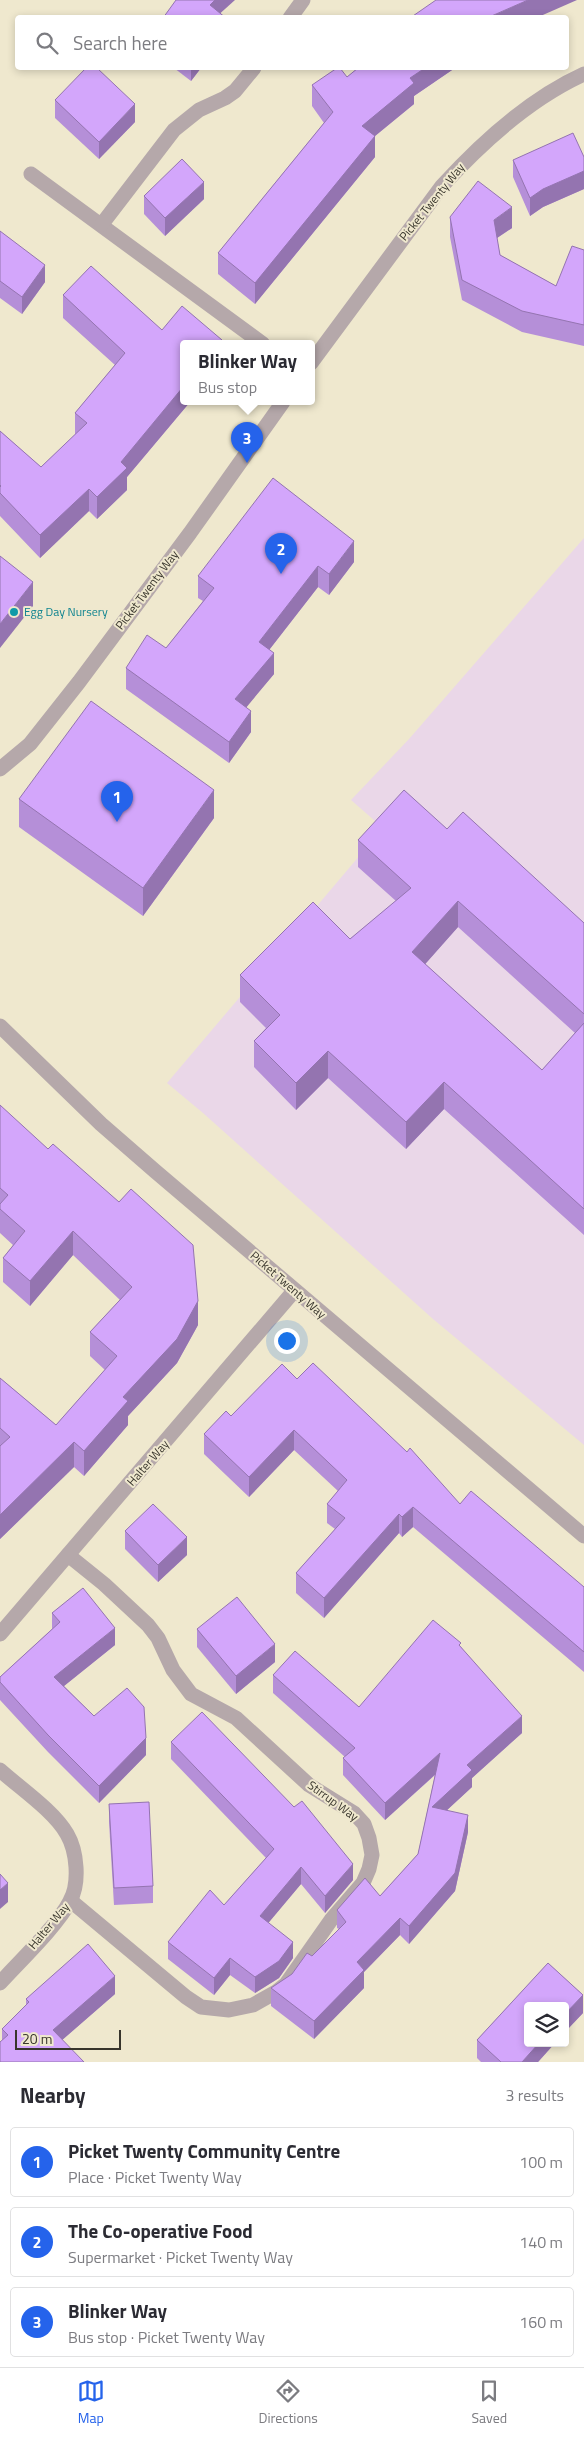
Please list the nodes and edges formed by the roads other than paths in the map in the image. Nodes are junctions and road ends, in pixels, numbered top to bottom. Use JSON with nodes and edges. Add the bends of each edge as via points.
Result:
{"nodes":[{"id":1,"x":303,"y":0,"type":"edge"},
{"id":2,"x":292,"y":15,"type":"edge"},
{"id":3,"x":252,"y":70,"type":"edge"},
{"id":4,"x":584,"y":74,"type":"edge"},
{"id":5,"x":31,"y":174,"type":"dead end"},
{"id":6,"x":102,"y":224,"type":"junction"},
{"id":7,"x":257,"y":340,"type":"edge"},
{"id":8,"x":315,"y":358,"type":"edge"},
{"id":9,"x":280,"y":405,"type":"edge"},
{"id":10,"x":0,"y":769,"type":"edge"},
{"id":11,"x":0,"y":1026,"type":"edge"},
{"id":12,"x":294,"y":1291,"type":"junction"},
{"id":13,"x":584,"y":1536,"type":"edge"},
{"id":14,"x":68,"y":1555,"type":"junction"},
{"id":15,"x":0,"y":1634,"type":"edge"},
{"id":16,"x":0,"y":1770,"type":"edge"},
{"id":17,"x":71,"y":1901,"type":"junction"},
{"id":18,"x":0,"y":1983,"type":"edge"}],
"edges":[{"from":1,"to":2,"type":"street"},
{"from":3,"to":6,"type":"street","via":[[235,91],[199,110],[174,130]]},
{"from":4,"to":8,"type":"street","name":"Picket Twenty Way","via":[[539,99],[464,162],[424,209]]},
{"from":5,"to":6,"type":"street"},
{"from":6,"to":7,"type":"street"},
{"from":9,"to":10,"type":"street","name":"Picket Twenty Way","via":[[79,682],[30,744]]},
{"from":11,"to":12,"type":"street","name":"Picket Twenty Way","via":[[101,1124]]},
{"from":12,"to":13,"type":"street","name":"Picket Twenty Way"},
{"from":12,"to":14,"type":"street","name":"Halter Way"},
{"from":14,"to":15,"type":"street","name":"Halter Way"},
{"from":14,"to":17,"type":"street","name":"Stirrup Way","via":[[148,1625],[173,1670],[191,1694],[236,1718],[310,1785],[354,1813],[364,1824],[372,1855],[363,1883],[331,1920],[286,1984],[264,2000],[235,2009],[213,2010],[186,1997]]},
{"from":16,"to":17,"type":"street","name":"Halter Way","via":[[67,1834],[76,1877]]},
{"from":17,"to":18,"type":"street","name":"Halter Way"}]}
